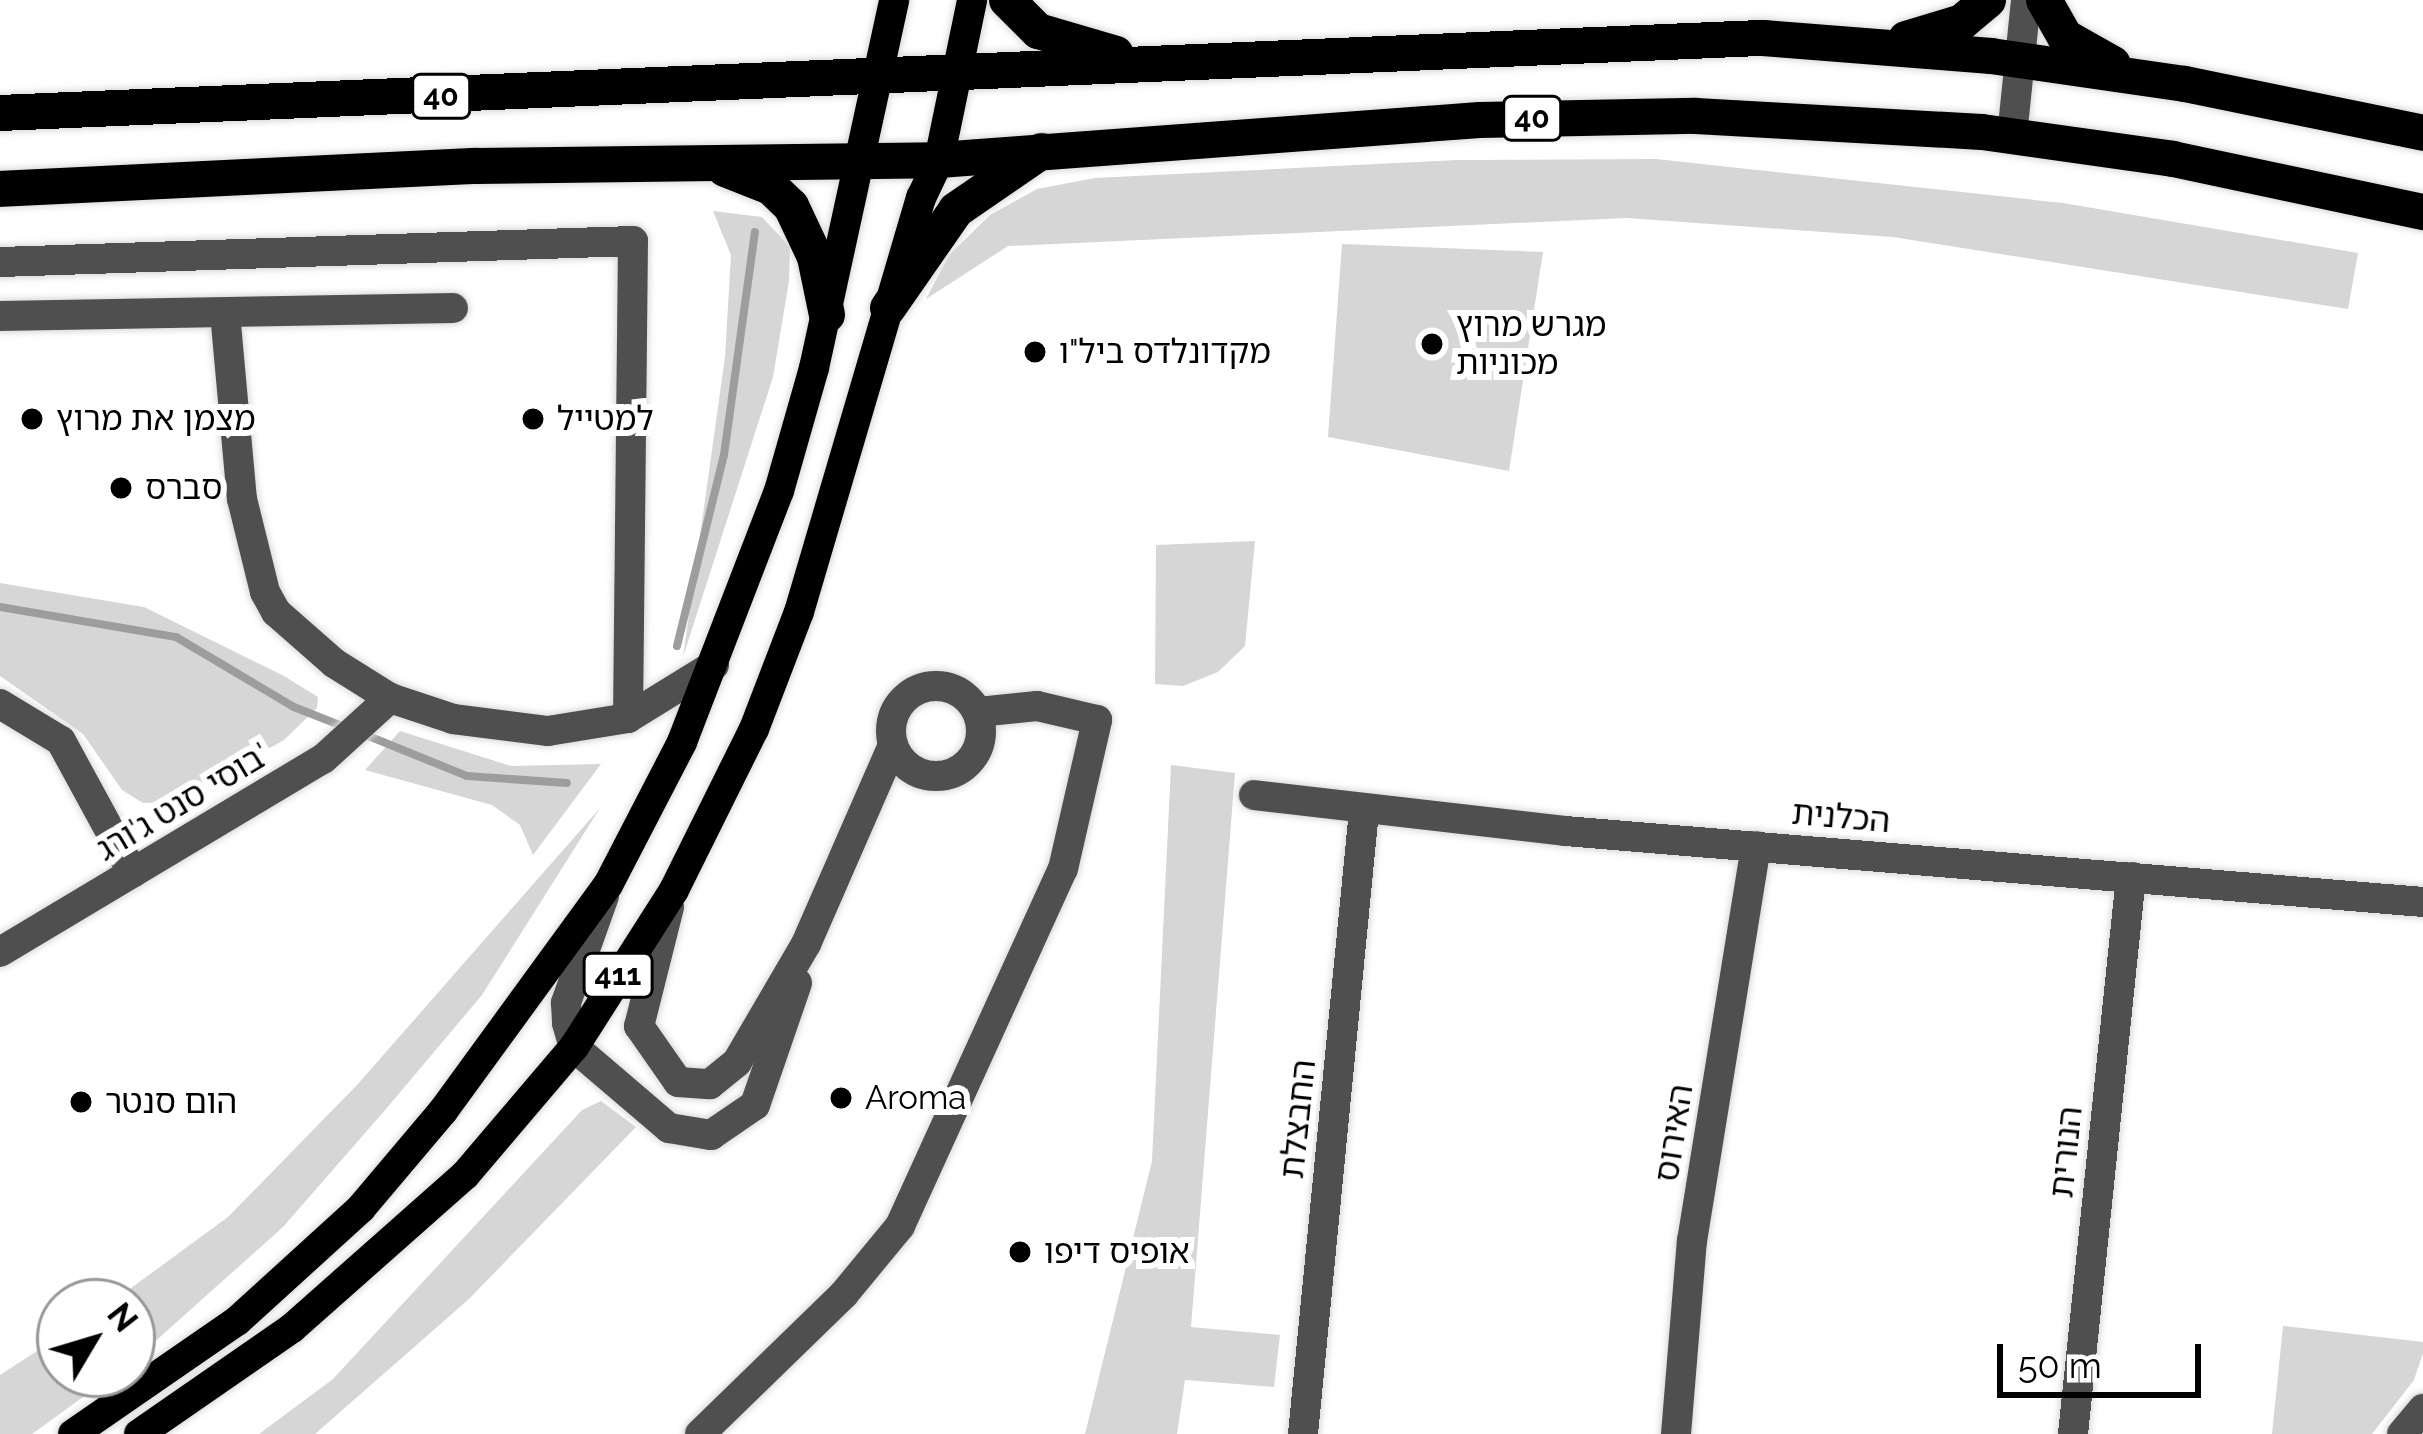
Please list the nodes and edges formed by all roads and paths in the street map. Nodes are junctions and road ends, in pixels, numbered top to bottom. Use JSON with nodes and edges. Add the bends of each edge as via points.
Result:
{"nodes":[{"id":1,"x":894,"y":0,"type":"edge"},
{"id":2,"x":973,"y":0,"type":"edge"},
{"id":3,"x":1007,"y":0,"type":"edge"},
{"id":4,"x":1988,"y":0,"type":"edge"},
{"id":5,"x":2026,"y":0,"type":"edge"},
{"id":6,"x":2044,"y":0,"type":"edge"},
{"id":7,"x":1881,"y":44,"type":"junction"},
{"id":8,"x":2017,"y":59,"type":"junction"},
{"id":9,"x":1154,"y":65,"type":"junction"},
{"id":10,"x":957,"y":71,"type":"junction"},
{"id":11,"x":882,"y":74,"type":"junction"},
{"id":12,"x":2156,"y":80,"type":"junction"},
{"id":13,"x":0,"y":113,"type":"edge"},
{"id":14,"x":2423,"y":133,"type":"edge"},
{"id":15,"x":2012,"y":136,"type":"junction"},
{"id":16,"x":1051,"y":146,"type":"junction"},
{"id":17,"x":939,"y":160,"type":"junction"},
{"id":18,"x":858,"y":161,"type":"junction"},
{"id":19,"x":692,"y":162,"type":"junction"},
{"id":20,"x":0,"y":189,"type":"edge"},
{"id":21,"x":2423,"y":212,"type":"edge"},
{"id":22,"x":0,"y":262,"type":"edge"},
{"id":23,"x":453,"y":308,"type":"dead end"},
{"id":24,"x":888,"y":308,"type":"junction"},
{"id":25,"x":226,"y":313,"type":"junction"},
{"id":26,"x":827,"y":314,"type":"junction"},
{"id":27,"x":0,"y":316,"type":"edge"},
{"id":28,"x":714,"y":665,"type":"junction"},
{"id":29,"x":386,"y":703,"type":"junction"},
{"id":30,"x":0,"y":704,"type":"edge"},
{"id":31,"x":978,"y":712,"type":"junction"},
{"id":32,"x":628,"y":718,"type":"junction"},
{"id":33,"x":893,"y":745,"type":"junction"},
{"id":34,"x":926,"y":775,"type":"junction"},
{"id":35,"x":1254,"y":795,"type":"dead end"},
{"id":36,"x":1364,"y":811,"type":"junction"},
{"id":37,"x":857,"y":834,"type":"junction"},
{"id":38,"x":1756,"y":846,"type":"junction"},
{"id":39,"x":133,"y":873,"type":"junction"},
{"id":40,"x":2131,"y":877,"type":"junction"},
{"id":41,"x":608,"y":884,"type":"junction"},
{"id":42,"x":674,"y":890,"type":"junction"},
{"id":43,"x":2423,"y":902,"type":"edge"},
{"id":44,"x":806,"y":944,"type":"junction"},
{"id":45,"x":0,"y":952,"type":"edge"},
{"id":46,"x":574,"y":1047,"type":"junction"},
{"id":47,"x":2423,"y":1409,"type":"edge"},
{"id":48,"x":74,"y":1434,"type":"edge"},
{"id":49,"x":139,"y":1434,"type":"edge"},
{"id":50,"x":700,"y":1434,"type":"edge"},
{"id":51,"x":1303,"y":1434,"type":"edge"},
{"id":52,"x":1676,"y":1434,"type":"edge"},
{"id":53,"x":2073,"y":1434,"type":"edge"},
{"id":54,"x":2402,"y":1434,"type":"edge"}],
"edges":[{"from":1,"to":11,"type":"main road","number":"411"},
{"from":2,"to":10,"type":"main road","number":"411"},
{"from":3,"to":9,"type":"highway","via":[[1038,31]]},
{"from":4,"to":7,"type":"highway","via":[[1962,22]]},
{"from":5,"to":8,"type":"street"},
{"from":6,"to":12,"type":"highway","via":[[2065,37],[2087,54]]},
{"from":7,"to":8,"type":"highway","number":"40"},
{"from":7,"to":9,"type":"highway","number":"40","via":[[1653,40]]},
{"from":8,"to":12,"type":"highway","number":"40"},
{"from":8,"to":15,"type":"street"},
{"from":9,"to":10,"type":"highway","number":"40"},
{"from":10,"to":11,"type":"highway","number":"40"},
{"from":10,"to":17,"type":"main road","number":"411"},
{"from":11,"to":13,"type":"highway","number":"40"},
{"from":11,"to":18,"type":"main road","number":"411"},
{"from":12,"to":14,"type":"highway","number":"40"},
{"from":15,"to":16,"type":"highway","number":"40","via":[[1832,118],[1578,116]]},
{"from":15,"to":21,"type":"highway","number":"40","via":[[2193,163]]},
{"from":16,"to":17,"type":"highway","number":"40"},
{"from":16,"to":24,"type":"highway","via":[[956,210]]},
{"from":17,"to":18,"type":"highway","number":"40"},
{"from":17,"to":24,"type":"main road","number":"411"},
{"from":18,"to":19,"type":"highway","number":"40"},
{"from":18,"to":26,"type":"main road","number":"411"},
{"from":19,"to":20,"type":"highway","number":"40"},
{"from":19,"to":26,"type":"highway","via":[[748,175],[791,206],[815,257]]},
{"from":22,"to":32,"type":"street","via":[[633,241]]},
{"from":23,"to":25,"type":"street"},
{"from":24,"to":42,"type":"main road","number":"411","via":[[778,673]]},
{"from":25,"to":27,"type":"street"},
{"from":25,"to":29,"type":"street","via":[[242,499],[265,592],[301,637]]},
{"from":26,"to":28,"type":"main road","number":"411","via":[[779,490]]},
{"from":28,"to":32,"type":"street"},
{"from":28,"to":41,"type":"main road","number":"411"},
{"from":29,"to":32,"type":"street","via":[[494,730]]},
{"from":29,"to":39,"type":"street","name":"בוסי סנט ג'ורג'","via":[[323,759]]},
{"from":30,"to":39,"type":"street","via":[[61,741]]},
{"from":31,"to":33,"type":"street","via":[[958,691],[928,686],[902,701]]},
{"from":31,"to":34,"type":"street","via":[[976,754],[954,773]]},
{"from":31,"to":50,"type":"street","via":[[1037,706],[1097,720],[1063,869],[900,1226],[844,1294]]},
{"from":33,"to":34,"type":"street"},
{"from":33,"to":37,"type":"street"},
{"from":34,"to":37,"type":"street","via":[[905,783]]},
{"from":35,"to":36,"type":"street","name":"הכלנית"},
{"from":36,"to":38,"type":"street","name":"הכלנית"},
{"from":36,"to":51,"type":"street","name":"החבצלת"},
{"from":37,"to":44,"type":"street"},
{"from":38,"to":40,"type":"street","name":"הכלנית"},
{"from":38,"to":52,"type":"street","name":"האירוס","via":[[1692,1241]]},
{"from":39,"to":45,"type":"street","name":"בוסי סנט ג'ורג'"},
{"from":40,"to":43,"type":"street","name":"הכלנית"},
{"from":40,"to":53,"type":"street","name":"הנורית"},
{"from":41,"to":46,"type":"street","via":[[566,1003]]},
{"from":41,"to":48,"type":"main road","number":"411","via":[[443,1112],[361,1208],[237,1321]]},
{"from":42,"to":44,"type":"street","via":[[638,1009],[644,1041],[678,1082],[710,1084],[725,1076]]},
{"from":42,"to":46,"type":"main road","number":"411"},
{"from":44,"to":46,"type":"street","via":[[776,1055],[755,1105],[733,1126],[711,1135],[669,1128]]},
{"from":46,"to":49,"type":"main road","number":"411","via":[[407,1233],[234,1372]]},
{"from":47,"to":54,"type":"street"}]}
